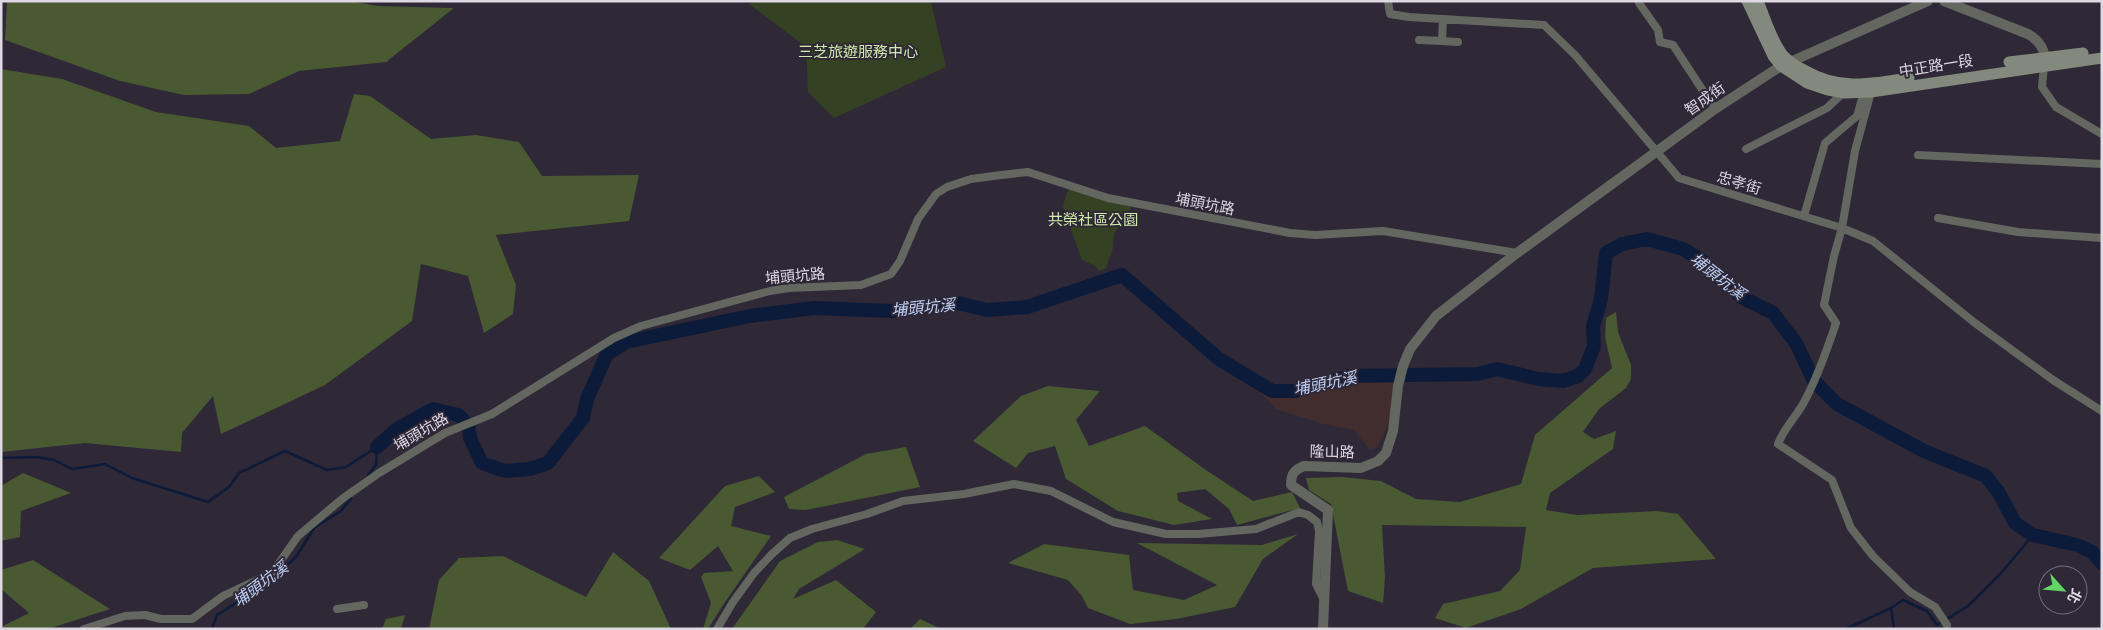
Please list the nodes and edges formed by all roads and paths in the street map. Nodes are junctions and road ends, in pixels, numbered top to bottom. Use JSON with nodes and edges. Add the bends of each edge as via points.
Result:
{"nodes":[{"id":1,"x":1388,"y":1,"type":"edge"},
{"id":2,"x":1747,"y":1,"type":"edge"},
{"id":3,"x":1758,"y":1,"type":"edge"},
{"id":4,"x":1928,"y":1,"type":"edge"},
{"id":5,"x":1944,"y":1,"type":"edge"},
{"id":6,"x":1639,"y":3,"type":"dead end"},
{"id":7,"x":1443,"y":19,"type":"junction"},
{"id":8,"x":1419,"y":40,"type":"dead end"},
{"id":9,"x":1442,"y":41,"type":"junction"},
{"id":10,"x":1458,"y":42,"type":"dead end"},
{"id":11,"x":2102,"y":51,"type":"edge"},
{"id":12,"x":2102,"y":58,"type":"edge"},
{"id":13,"x":2045,"y":61,"type":"junction"},
{"id":14,"x":1785,"y":64,"type":"junction"},
{"id":15,"x":1846,"y":89,"type":"junction"},
{"id":16,"x":1868,"y":92,"type":"junction"},
{"id":17,"x":1714,"y":109,"type":"junction"},
{"id":18,"x":2102,"y":134,"type":"edge"},
{"id":19,"x":1746,"y":149,"type":"dead end"},
{"id":20,"x":1656,"y":152,"type":"junction"},
{"id":21,"x":1918,"y":155,"type":"dead end"},
{"id":22,"x":2102,"y":164,"type":"edge"},
{"id":23,"x":1804,"y":216,"type":"junction"},
{"id":24,"x":1938,"y":218,"type":"dead end"},
{"id":25,"x":1842,"y":228,"type":"junction"},
{"id":26,"x":2102,"y":238,"type":"edge"},
{"id":27,"x":1517,"y":253,"type":"junction"},
{"id":28,"x":2102,"y":411,"type":"edge"},
{"id":29,"x":1324,"y":600,"type":"junction"},
{"id":30,"x":364,"y":605,"type":"dead end"},
{"id":31,"x":337,"y":609,"type":"dead end"},
{"id":32,"x":1947,"y":625,"type":"dead end"},
{"id":33,"x":84,"y":629,"type":"edge"},
{"id":34,"x":717,"y":629,"type":"edge"},
{"id":35,"x":1324,"y":629,"type":"edge"}],
"edges":[{"from":1,"to":7,"type":"street","name":"忠孝街","via":[[1390,14]]},
{"from":2,"to":14,"type":"main road","via":[[1773,56]]},
{"from":3,"to":14,"type":"main road"},
{"from":4,"to":14,"type":"street","name":"智成街"},
{"from":5,"to":13,"type":"street","via":[[2039,40]]},
{"from":6,"to":17,"type":"street","via":[[1658,30],[1660,42],[1672,46]]},
{"from":7,"to":9,"type":"street"},
{"from":7,"to":20,"type":"street","name":"忠孝街","via":[[1544,25],[1575,55]]},
{"from":8,"to":9,"type":"street"},
{"from":9,"to":10,"type":"street"},
{"from":11,"to":13,"type":"main road","name":"中正路一段"},
{"from":12,"to":13,"type":"main road","name":"中正路一段"},
{"from":13,"to":15,"type":"main road","name":"中正路一段"},
{"from":13,"to":16,"type":"main road","name":"中正路一段"},
{"from":13,"to":18,"type":"street","via":[[2042,87],[2056,107]]},
{"from":14,"to":15,"type":"main road","name":"中正路一段","via":[[1814,86]]},
{"from":14,"to":17,"type":"street","name":"智成街"},
{"from":15,"to":16,"type":"main road","name":"中正路一段"},
{"from":15,"to":19,"type":"street","via":[[1827,108]]},
{"from":16,"to":23,"type":"street","via":[[1857,116],[1825,143]]},
{"from":16,"to":25,"type":"street"},
{"from":17,"to":20,"type":"street","name":"智成街"},
{"from":20,"to":23,"type":"street","name":"忠孝街","via":[[1679,178]]},
{"from":20,"to":27,"type":"street","name":"智成街"},
{"from":21,"to":22,"type":"street"},
{"from":23,"to":25,"type":"street","name":"忠孝街"},
{"from":24,"to":26,"type":"street","via":[[2018,232]]},
{"from":25,"to":28,"type":"street","name":"忠孝街","via":[[1872,241],[1975,323]]},
{"from":25,"to":32,"type":"street","via":[[1824,305],[1836,323],[1804,403],[1787,424],[1778,444],[1832,480],[1851,528],[1873,556],[1910,592],[1935,607]]},
{"from":27,"to":29,"type":"street","name":"隆山路","via":[[1436,316],[1410,349],[1398,386],[1391,443],[1378,461],[1361,468],[1304,466],[1291,476],[1291,485],[1328,510]]},
{"from":27,"to":33,"type":"street","name":"埔頭坑路","via":[[1383,231],[1315,235],[1263,228],[1108,198],[1028,172],[971,180],[946,187],[936,194],[918,219],[891,274],[861,285],[770,291],[641,326],[614,338],[492,414],[456,427],[379,473],[298,536],[272,573],[223,596],[192,619],[125,616]]},
{"from":29,"to":34,"type":"street","via":[[1316,584],[1319,531],[1317,522],[1308,515],[1299,512],[1256,529],[1166,534],[1113,522],[1052,491],[1014,484],[903,501],[790,538],[754,573]]},
{"from":29,"to":35,"type":"street","name":"隆山路"},
{"from":30,"to":31,"type":"street"}]}
